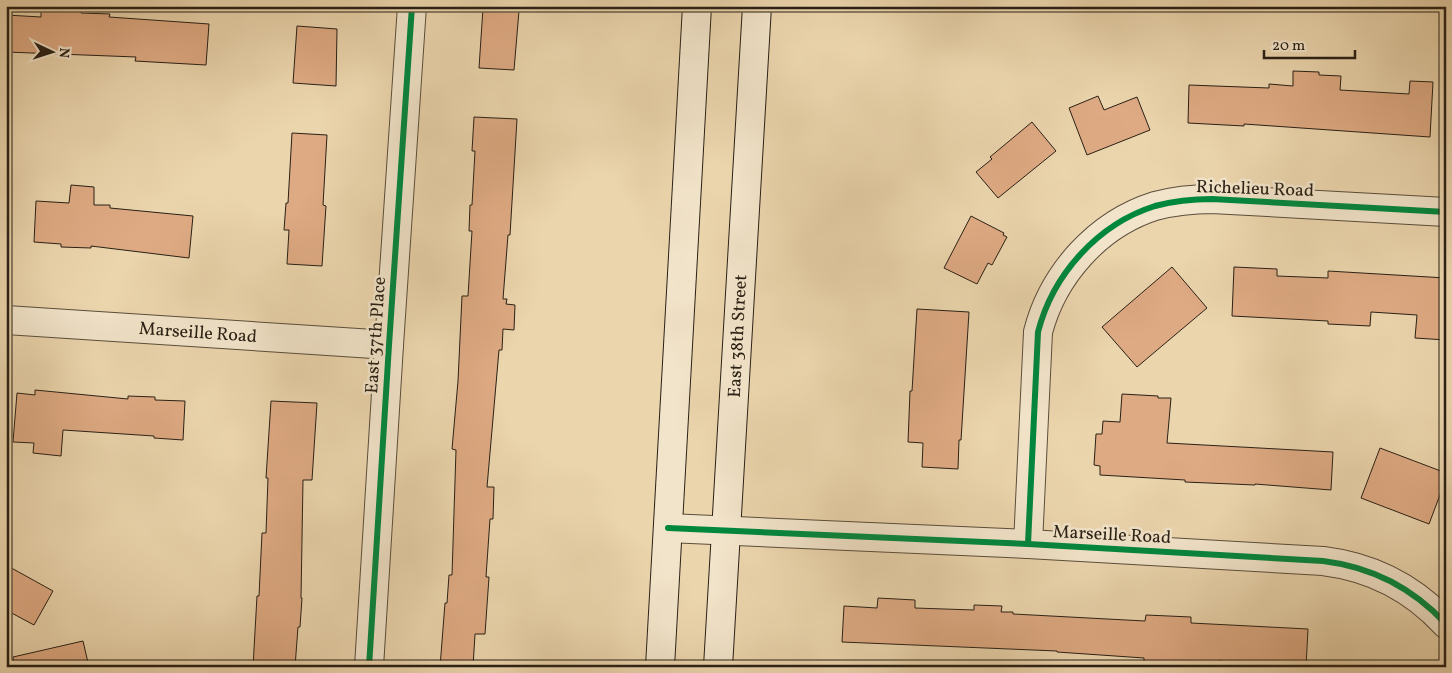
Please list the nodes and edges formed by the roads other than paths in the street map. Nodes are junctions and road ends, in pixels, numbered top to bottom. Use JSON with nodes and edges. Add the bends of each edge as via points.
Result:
{"nodes":[{"id":1,"x":412,"y":6,"type":"edge"},
{"id":2,"x":697,"y":6,"type":"edge"},
{"id":3,"x":756,"y":6,"type":"edge"},
{"id":4,"x":1446,"y":212,"type":"edge"},
{"id":5,"x":6,"y":320,"type":"edge"},
{"id":6,"x":389,"y":345,"type":"junction"},
{"id":7,"x":668,"y":528,"type":"junction"},
{"id":8,"x":726,"y":531,"type":"junction"},
{"id":9,"x":1028,"y":544,"type":"junction"},
{"id":10,"x":1446,"y":624,"type":"edge"},
{"id":11,"x":369,"y":667,"type":"edge"},
{"id":12,"x":660,"y":667,"type":"edge"},
{"id":13,"x":718,"y":667,"type":"edge"}],
"edges":[{"from":1,"to":6,"type":"street","name":"East 37th Place"},
{"from":2,"to":7,"type":"street"},
{"from":3,"to":8,"type":"street","name":"East 38th Street"},
{"from":4,"to":9,"type":"street","name":"Richelieu Road","via":[[1200,199],[1154,207],[1132,216],[1099,237],[1069,267],[1053,292],[1038,332]]},
{"from":5,"to":6,"type":"street","name":"Marseille Road"},
{"from":6,"to":11,"type":"street","name":"East 37th Place"},
{"from":7,"to":8,"type":"street","name":"Marseille Road"},
{"from":7,"to":12,"type":"street"},
{"from":8,"to":9,"type":"street","name":"Marseille Road"},
{"from":8,"to":13,"type":"street","name":"East 38th Street"},
{"from":9,"to":10,"type":"street","name":"Marseille Road","via":[[1353,565],[1406,589]]}]}
